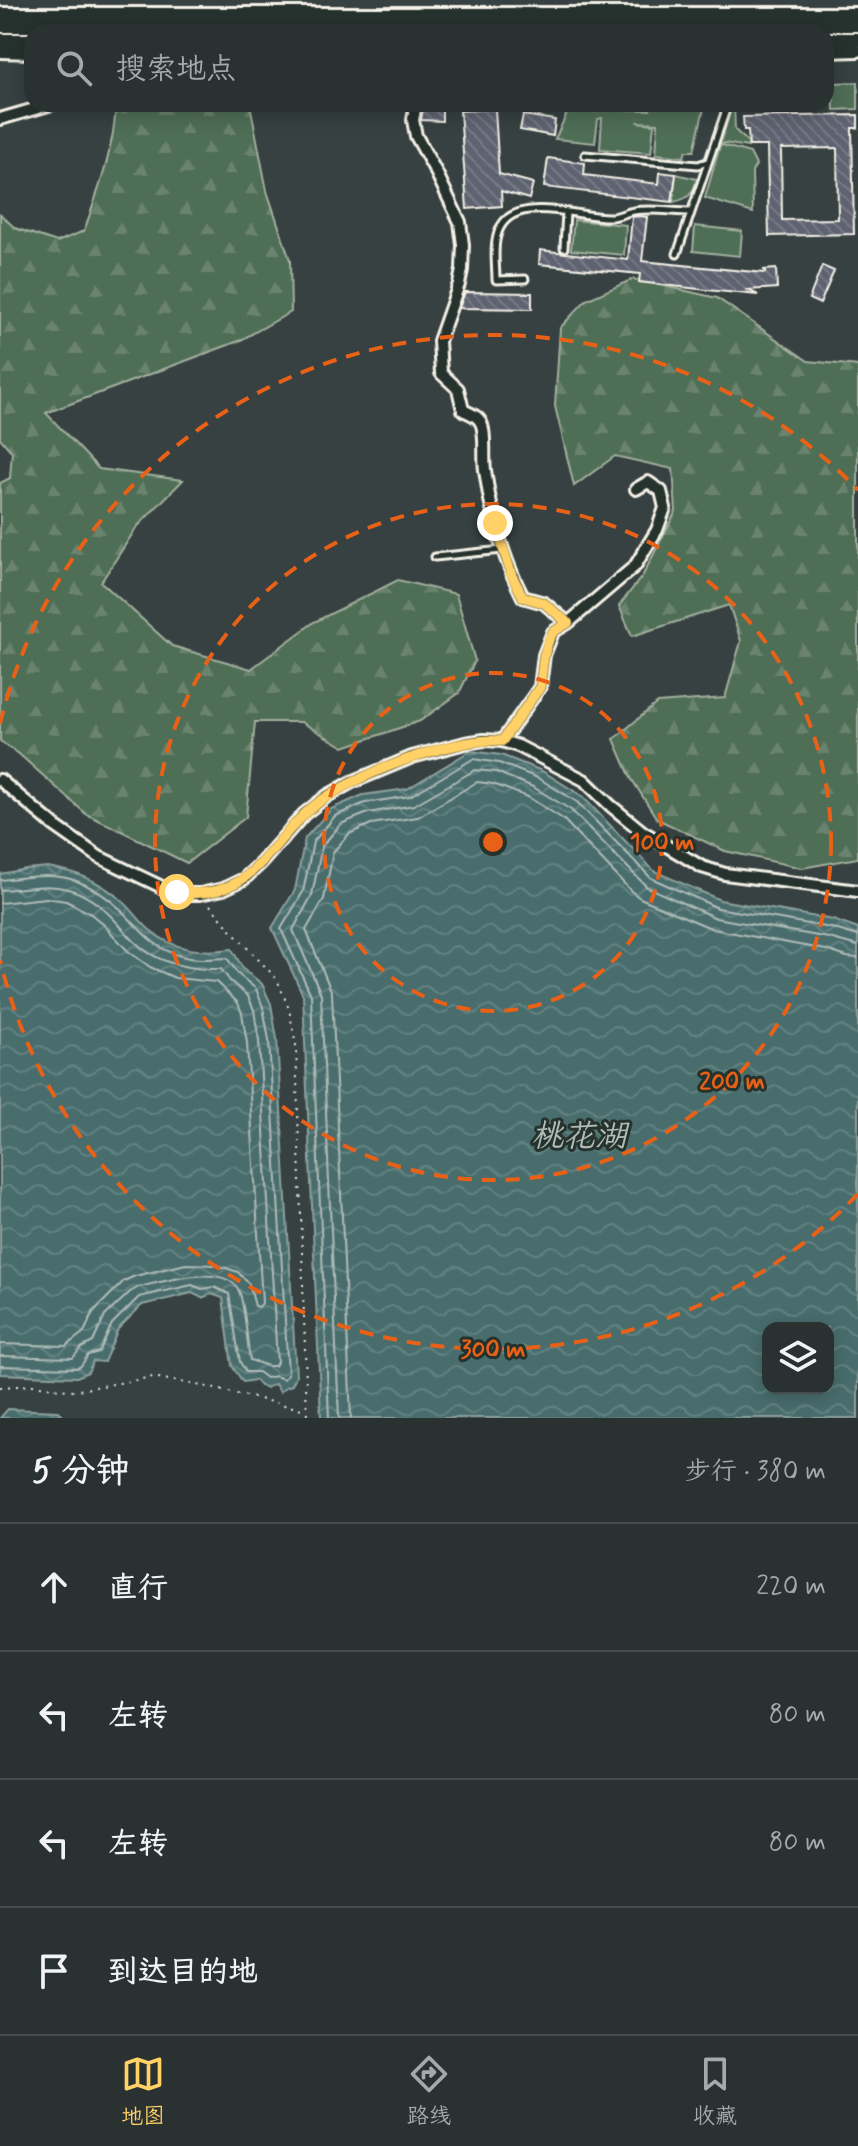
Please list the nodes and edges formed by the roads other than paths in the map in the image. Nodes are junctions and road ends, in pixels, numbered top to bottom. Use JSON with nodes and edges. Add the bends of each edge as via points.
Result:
{"nodes":[{"id":1,"x":0,"y":13,"type":"edge"},
{"id":2,"x":858,"y":13,"type":"edge"},
{"id":3,"x":279,"y":14,"type":"junction"},
{"id":4,"x":429,"y":14,"type":"junction"},
{"id":5,"x":643,"y":19,"type":"junction"},
{"id":6,"x":302,"y":24,"type":"edge"},
{"id":7,"x":451,"y":24,"type":"edge"},
{"id":8,"x":485,"y":24,"type":"edge"},
{"id":9,"x":703,"y":24,"type":"edge"},
{"id":10,"x":858,"y":24,"type":"edge"},
{"id":11,"x":0,"y":25,"type":"edge"},
{"id":12,"x":24,"y":25,"type":"edge"},
{"id":13,"x":834,"y":25,"type":"edge"},
{"id":14,"x":834,"y":40,"type":"edge"},
{"id":15,"x":858,"y":40,"type":"edge"},
{"id":16,"x":0,"y":41,"type":"edge"},
{"id":17,"x":24,"y":41,"type":"edge"},
{"id":18,"x":858,"y":51,"type":"edge"},
{"id":19,"x":0,"y":52,"type":"edge"},
{"id":20,"x":834,"y":52,"type":"edge"},
{"id":21,"x":24,"y":53,"type":"edge"},
{"id":22,"x":24,"y":112,"type":"edge"},
{"id":23,"x":414,"y":112,"type":"edge"},
{"id":24,"x":725,"y":112,"type":"edge"},
{"id":25,"x":0,"y":119,"type":"edge"},
{"id":26,"x":585,"y":155,"type":"dead end"},
{"id":27,"x":707,"y":162,"type":"junction"},
{"id":28,"x":566,"y":212,"type":"junction"},
{"id":29,"x":691,"y":212,"type":"junction"},
{"id":30,"x":564,"y":248,"type":"dead end"},
{"id":31,"x":677,"y":254,"type":"dead end"},
{"id":32,"x":525,"y":279,"type":"dead end"},
{"id":33,"x":636,"y":489,"type":"dead end"},
{"id":34,"x":503,"y":550,"type":"junction"},
{"id":35,"x":435,"y":557,"type":"dead end"},
{"id":36,"x":568,"y":623,"type":"junction"},
{"id":37,"x":502,"y":741,"type":"junction"},
{"id":38,"x":0,"y":780,"type":"edge"},
{"id":39,"x":858,"y":891,"type":"edge"}],
"edges":[{"from":1,"to":3,"type":"street"},
{"from":2,"to":5,"type":"street"},
{"from":3,"to":4,"type":"street"},
{"from":3,"to":6,"type":"street"},
{"from":4,"to":5,"type":"street"},
{"from":4,"to":7,"type":"street"},
{"from":5,"to":8,"type":"main road"},
{"from":5,"to":9,"type":"main road"},
{"from":10,"to":13,"type":"main road"},
{"from":11,"to":12,"type":"main road"},
{"from":14,"to":15,"type":"main road"},
{"from":16,"to":17,"type":"main road"},
{"from":18,"to":20,"type":"street"},
{"from":19,"to":21,"type":"street"},
{"from":22,"to":25,"type":"street"},
{"from":23,"to":34,"type":"street","via":[[416,136],[462,234],[459,284],[439,341],[441,373],[458,389],[463,410],[482,426],[484,468]]},
{"from":24,"to":27,"type":"lane"},
{"from":26,"to":27,"type":"lane"},
{"from":27,"to":29,"type":"lane"},
{"from":28,"to":29,"type":"lane","via":[[613,218],[636,210]]},
{"from":28,"to":30,"type":"lane"},
{"from":28,"to":32,"type":"lane","via":[[515,214],[497,233],[496,280]]},
{"from":29,"to":31,"type":"lane"},
{"from":33,"to":36,"type":"street","via":[[648,482],[661,491],[665,508],[657,530],[635,566]]},
{"from":34,"to":35,"type":"lane"},
{"from":34,"to":36,"type":"street","via":[[523,597],[544,603]]},
{"from":36,"to":37,"type":"street","via":[[549,639],[540,687]]},
{"from":37,"to":38,"type":"street","via":[[475,741],[412,757],[339,788],[304,814],[253,872],[234,885],[188,894],[99,857]]},
{"from":37,"to":39,"type":"street","via":[[584,780],[643,832],[702,867]]}]}
